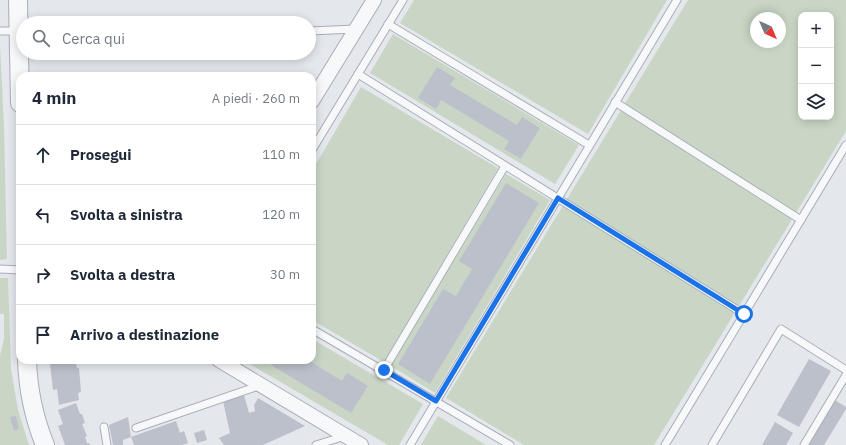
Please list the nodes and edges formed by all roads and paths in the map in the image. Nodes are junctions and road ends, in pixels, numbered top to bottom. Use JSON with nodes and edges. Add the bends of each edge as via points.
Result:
{"nodes":[{"id":1,"x":18,"y":0,"type":"edge"},
{"id":2,"x":374,"y":0,"type":"edge"},
{"id":3,"x":403,"y":0,"type":"edge"},
{"id":4,"x":676,"y":0,"type":"edge"},
{"id":5,"x":19,"y":16,"type":"edge"},
{"id":6,"x":388,"y":24,"type":"junction"},
{"id":7,"x":356,"y":29,"type":"junction"},
{"id":8,"x":0,"y":31,"type":"edge"},
{"id":9,"x":316,"y":31,"type":"edge"},
{"id":10,"x":16,"y":38,"type":"edge"},
{"id":11,"x":20,"y":60,"type":"edge"},
{"id":12,"x":20,"y":72,"type":"edge"},
{"id":13,"x":358,"y":74,"type":"junction"},
{"id":14,"x":316,"y":94,"type":"edge"},
{"id":15,"x":615,"y":102,"type":"junction"},
{"id":16,"x":316,"y":143,"type":"edge"},
{"id":17,"x":589,"y":145,"type":"junction"},
{"id":18,"x":846,"y":145,"type":"edge"},
{"id":19,"x":505,"y":166,"type":"junction"},
{"id":20,"x":558,"y":198,"type":"junction"},
{"id":21,"x":801,"y":220,"type":"junction"},
{"id":22,"x":0,"y":269,"type":"edge"},
{"id":23,"x":16,"y":270,"type":"edge"},
{"id":24,"x":744,"y":314,"type":"junction"},
{"id":25,"x":316,"y":331,"type":"edge"},
{"id":26,"x":27,"y":364,"type":"edge"},
{"id":27,"x":226,"y":364,"type":"edge"},
{"id":28,"x":384,"y":370,"type":"junction"},
{"id":29,"x":846,"y":370,"type":"edge"},
{"id":30,"x":846,"y":375,"type":"edge"},
{"id":31,"x":261,"y":385,"type":"junction"},
{"id":32,"x":436,"y":401,"type":"junction"},
{"id":33,"x":104,"y":427,"type":"dead end"},
{"id":34,"x":136,"y":428,"type":"dead end"},
{"id":35,"x":346,"y":436,"type":"junction"},
{"id":36,"x":45,"y":445,"type":"edge"},
{"id":37,"x":107,"y":445,"type":"edge"},
{"id":38,"x":316,"y":445,"type":"edge"},
{"id":39,"x":361,"y":445,"type":"edge"},
{"id":40,"x":410,"y":445,"type":"edge"},
{"id":41,"x":510,"y":445,"type":"edge"},
{"id":42,"x":665,"y":445,"type":"edge"},
{"id":43,"x":712,"y":445,"type":"edge"},
{"id":44,"x":804,"y":445,"type":"edge"}],
"edges":[{"from":1,"to":5,"type":"street"},
{"from":2,"to":7,"type":"street"},
{"from":3,"to":6,"type":"lane"},
{"from":4,"to":15,"type":"lane"},
{"from":6,"to":13,"type":"lane"},
{"from":6,"to":17,"type":"lane"},
{"from":7,"to":9,"type":"lane"},
{"from":7,"to":14,"type":"street"},
{"from":8,"to":10,"type":"lane"},
{"from":11,"to":12,"type":"street"},
{"from":13,"to":16,"type":"lane"},
{"from":13,"to":19,"type":"lane"},
{"from":15,"to":17,"type":"lane"},
{"from":15,"to":21,"type":"lane"},
{"from":17,"to":20,"type":"lane"},
{"from":18,"to":21,"type":"lane"},
{"from":19,"to":20,"type":"lane"},
{"from":19,"to":28,"type":"lane"},
{"from":20,"to":24,"type":"lane"},
{"from":20,"to":32,"type":"lane"},
{"from":21,"to":24,"type":"lane"},
{"from":22,"to":23,"type":"lane"},
{"from":24,"to":42,"type":"lane"},
{"from":25,"to":28,"type":"lane"},
{"from":26,"to":36,"type":"street","via":[[31,399]]},
{"from":27,"to":31,"type":"street"},
{"from":28,"to":32,"type":"lane"},
{"from":29,"to":43,"type":"lane","via":[[781,329]]},
{"from":30,"to":44,"type":"lane"},
{"from":31,"to":34,"type":"lane"},
{"from":31,"to":35,"type":"street"},
{"from":32,"to":40,"type":"lane"},
{"from":32,"to":41,"type":"lane"},
{"from":33,"to":37,"type":"lane"},
{"from":35,"to":38,"type":"lane"},
{"from":35,"to":39,"type":"street"}]}
